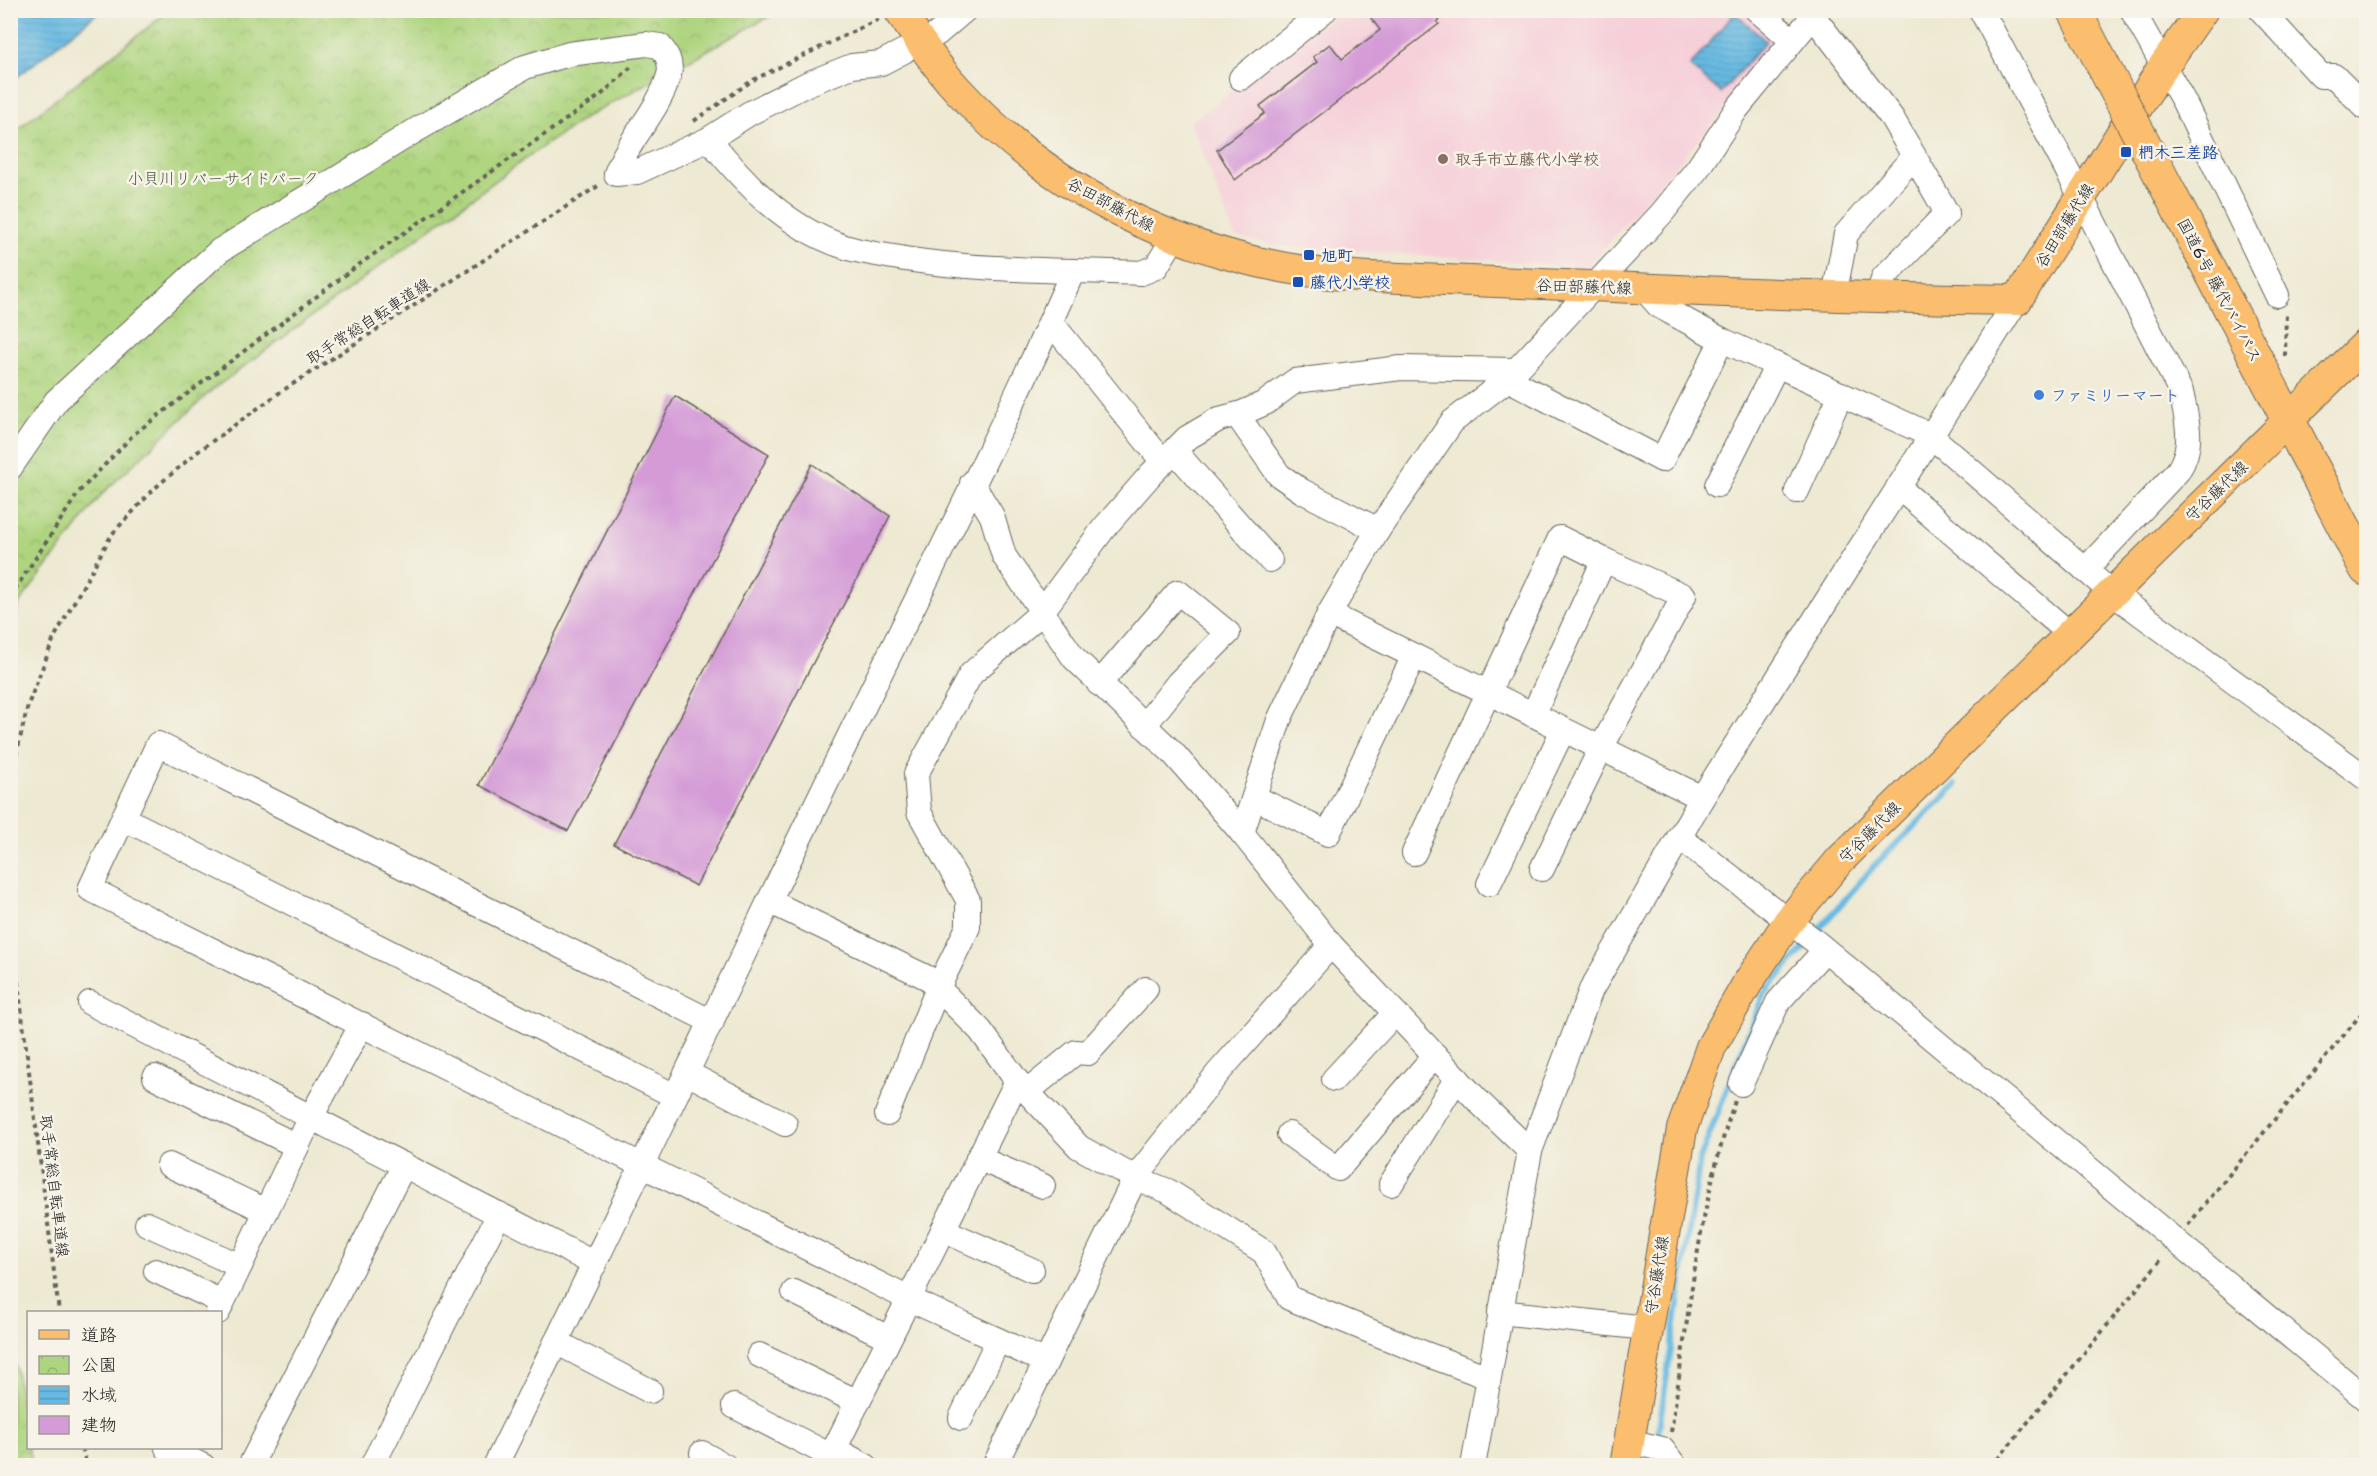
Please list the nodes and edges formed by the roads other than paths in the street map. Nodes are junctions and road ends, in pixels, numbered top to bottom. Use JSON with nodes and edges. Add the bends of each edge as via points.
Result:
{"nodes":[{"id":1,"x":965,"y":10,"type":"edge"},
{"id":2,"x":1324,"y":10,"type":"edge"},
{"id":3,"x":1757,"y":10,"type":"edge"},
{"id":4,"x":1981,"y":10,"type":"edge"},
{"id":5,"x":2074,"y":10,"type":"edge"},
{"id":6,"x":2132,"y":10,"type":"edge"},
{"id":7,"x":2203,"y":10,"type":"edge"},
{"id":8,"x":2261,"y":10,"type":"edge"},
{"id":9,"x":900,"y":13,"type":"edge"},
{"id":10,"x":1815,"y":13,"type":"edge"},
{"id":11,"x":937,"y":34,"type":"dead end"},
{"id":12,"x":1792,"y":40,"type":"junction"},
{"id":13,"x":904,"y":51,"type":"dead end"},
{"id":14,"x":2162,"y":68,"type":"junction"},
{"id":15,"x":1241,"y":78,"type":"dead end"},
{"id":16,"x":2367,"y":108,"type":"edge"},
{"id":17,"x":709,"y":139,"type":"junction"},
{"id":18,"x":1914,"y":156,"type":"junction"},
{"id":19,"x":2082,"y":197,"type":"junction"},
{"id":20,"x":1175,"y":236,"type":"junction"},
{"id":21,"x":1073,"y":272,"type":"junction"},
{"id":22,"x":1591,"y":286,"type":"junction"},
{"id":23,"x":1644,"y":289,"type":"junction"},
{"id":24,"x":2277,"y":295,"type":"dead end"},
{"id":25,"x":1834,"y":296,"type":"junction"},
{"id":26,"x":1876,"y":298,"type":"junction"},
{"id":27,"x":2017,"y":300,"type":"junction"},
{"id":28,"x":1051,"y":322,"type":"junction"},
{"id":29,"x":1722,"y":340,"type":"junction"},
{"id":30,"x":2367,"y":344,"type":"edge"},
{"id":31,"x":1778,"y":365,"type":"junction"},
{"id":32,"x":1512,"y":374,"type":"junction"},
{"id":33,"x":1841,"y":394,"type":"junction"},
{"id":34,"x":1237,"y":415,"type":"junction"},
{"id":35,"x":2288,"y":420,"type":"junction"},
{"id":36,"x":1930,"y":435,"type":"junction"},
{"id":37,"x":1168,"y":456,"type":"junction"},
{"id":38,"x":10,"y":468,"type":"edge"},
{"id":39,"x":972,"y":483,"type":"junction"},
{"id":40,"x":1717,"y":485,"type":"dead end"},
{"id":41,"x":1898,"y":487,"type":"junction"},
{"id":42,"x":1797,"y":491,"type":"dead end"},
{"id":43,"x":1378,"y":530,"type":"junction"},
{"id":44,"x":1270,"y":560,"type":"dead end"},
{"id":45,"x":1604,"y":560,"type":"junction"},
{"id":46,"x":2367,"y":569,"type":"edge"},
{"id":47,"x":2085,"y":570,"type":"junction"},
{"id":48,"x":2112,"y":593,"type":"junction"},
{"id":49,"x":1041,"y":613,"type":"junction"},
{"id":50,"x":1329,"y":614,"type":"junction"},
{"id":51,"x":2070,"y":634,"type":"junction"},
{"id":52,"x":1414,"y":656,"type":"junction"},
{"id":53,"x":1099,"y":684,"type":"junction"},
{"id":54,"x":1486,"y":692,"type":"junction"},
{"id":55,"x":1533,"y":715,"type":"junction"},
{"id":56,"x":1144,"y":726,"type":"junction"},
{"id":57,"x":1563,"y":730,"type":"junction"},
{"id":58,"x":1601,"y":748,"type":"junction"},
{"id":59,"x":2367,"y":778,"type":"edge"},
{"id":60,"x":1254,"y":797,"type":"junction"},
{"id":61,"x":1702,"y":798,"type":"junction"},
{"id":62,"x":123,"y":818,"type":"junction"},
{"id":63,"x":1242,"y":833,"type":"junction"},
{"id":64,"x":1679,"y":837,"type":"junction"},
{"id":65,"x":1414,"y":853,"type":"dead end"},
{"id":66,"x":1542,"y":869,"type":"dead end"},
{"id":67,"x":1490,"y":884,"type":"dead end"},
{"id":68,"x":769,"y":901,"type":"junction"},
{"id":69,"x":1788,"y":922,"type":"junction"},
{"id":70,"x":1331,"y":945,"type":"junction"},
{"id":71,"x":1825,"y":950,"type":"junction"},
{"id":72,"x":938,"y":988,"type":"junction"},
{"id":73,"x":1146,"y":989,"type":"dead end"},
{"id":74,"x":90,"y":1003,"type":"dead end"},
{"id":75,"x":1395,"y":1013,"type":"junction"},
{"id":76,"x":712,"y":1022,"type":"junction"},
{"id":77,"x":362,"y":1024,"type":"junction"},
{"id":78,"x":1435,"y":1055,"type":"junction"},
{"id":79,"x":687,"y":1073,"type":"junction"},
{"id":80,"x":154,"y":1077,"type":"dead end"},
{"id":81,"x":1457,"y":1078,"type":"junction"},
{"id":82,"x":1334,"y":1079,"type":"dead end"},
{"id":83,"x":1742,"y":1084,"type":"road end"},
{"id":84,"x":1022,"y":1086,"type":"junction"},
{"id":85,"x":675,"y":1096,"type":"junction"},
{"id":86,"x":887,"y":1114,"type":"dead end"},
{"id":87,"x":311,"y":1117,"type":"junction"},
{"id":88,"x":785,"y":1124,"type":"dead end"},
{"id":89,"x":1289,"y":1134,"type":"dead end"},
{"id":90,"x":297,"y":1146,"type":"junction"},
{"id":91,"x":1530,"y":1152,"type":"junction"},
{"id":92,"x":978,"y":1158,"type":"junction"},
{"id":93,"x":642,"y":1163,"type":"junction"},
{"id":94,"x":169,"y":1165,"type":"dead end"},
{"id":95,"x":404,"y":1165,"type":"junction"},
{"id":96,"x":1135,"y":1179,"type":"junction"},
{"id":97,"x":1390,"y":1184,"type":"dead end"},
{"id":98,"x":1043,"y":1186,"type":"dead end"},
{"id":99,"x":266,"y":1210,"type":"junction"},
{"id":100,"x":499,"y":1214,"type":"junction"},
{"id":101,"x":147,"y":1224,"type":"dead end"},
{"id":102,"x":943,"y":1230,"type":"junction"},
{"id":103,"x":595,"y":1264,"type":"junction"},
{"id":104,"x":240,"y":1266,"type":"junction"},
{"id":105,"x":1032,"y":1270,"type":"dead end"},
{"id":106,"x":156,"y":1271,"type":"dead end"},
{"id":107,"x":794,"y":1292,"type":"dead end"},
{"id":108,"x":909,"y":1299,"type":"junction"},
{"id":109,"x":220,"y":1307,"type":"edge"},
{"id":110,"x":1500,"y":1312,"type":"junction"},
{"id":111,"x":1647,"y":1328,"type":"junction"},
{"id":112,"x":889,"y":1338,"type":"junction"},
{"id":113,"x":998,"y":1340,"type":"junction"},
{"id":114,"x":556,"y":1342,"type":"junction"},
{"id":115,"x":759,"y":1354,"type":"dead end"},
{"id":116,"x":1046,"y":1362,"type":"junction"},
{"id":117,"x":1488,"y":1377,"type":"junction"},
{"id":118,"x":650,"y":1391,"type":"dead end"},
{"id":119,"x":2367,"y":1400,"type":"edge"},
{"id":120,"x":858,"y":1402,"type":"junction"},
{"id":121,"x":734,"y":1406,"type":"dead end"},
{"id":122,"x":961,"y":1418,"type":"dead end"},
{"id":123,"x":169,"y":1449,"type":"edge"},
{"id":124,"x":702,"y":1453,"type":"dead end"},
{"id":125,"x":1626,"y":1453,"type":"edge"},
{"id":126,"x":830,"y":1457,"type":"edge"},
{"id":127,"x":1671,"y":1461,"type":"edge"},
{"id":128,"x":203,"y":1466,"type":"edge"},
{"id":129,"x":250,"y":1466,"type":"edge"},
{"id":130,"x":372,"y":1466,"type":"edge"},
{"id":131,"x":495,"y":1466,"type":"edge"},
{"id":132,"x":725,"y":1466,"type":"edge"},
{"id":133,"x":866,"y":1466,"type":"edge"},
{"id":134,"x":994,"y":1466,"type":"edge"},
{"id":135,"x":1473,"y":1466,"type":"edge"}],
"edges":[{"from":1,"to":11,"type":"street"},
{"from":2,"to":15,"type":"street"},
{"from":3,"to":12,"type":"street"},
{"from":4,"to":19,"type":"street"},
{"from":5,"to":35,"type":"highway","name":"国道6号 藤代バイパス","bridge":true},
{"from":6,"to":14,"type":"street"},
{"from":7,"to":14,"type":"main road","name":"谷田部藤代線"},
{"from":8,"to":16,"type":"street","via":[[2321,76],[2334,76]]},
{"from":9,"to":20,"type":"main road","name":"谷田部藤代線","via":[[955,87],[1012,143],[1077,188]]},
{"from":10,"to":12,"type":"street"},
{"from":10,"to":18,"type":"street","via":[[1892,118]]},
{"from":12,"to":22,"type":"street","via":[[1662,213]]},
{"from":13,"to":17,"type":"street","via":[[880,63],[852,66],[807,84]]},
{"from":14,"to":19,"type":"main road","name":"谷田部藤代線"},
{"from":14,"to":24,"type":"street","via":[[2184,102]]},
{"from":17,"to":21,"type":"street","via":[[760,197],[798,224],[842,246],[934,263]]},
{"from":17,"to":38,"type":"street","via":[[637,172],[616,174],[670,74],[668,56],[660,46],[646,44],[569,54],[525,67],[219,251],[56,401]]},
{"from":18,"to":25,"type":"street","via":[[1846,234]]},
{"from":18,"to":26,"type":"street","via":[[1947,213],[1884,278]]},
{"from":19,"to":27,"type":"main road","name":"谷田部藤代線"},
{"from":19,"to":47,"type":"street","via":[[2181,392],[2188,428],[2188,456],[2178,471]]},
{"from":20,"to":21,"type":"street","via":[[1156,267],[1149,271]]},
{"from":20,"to":22,"type":"main road","name":"谷田部藤代線","via":[[1221,253],[1311,272]]},
{"from":21,"to":28,"type":"street"},
{"from":22,"to":23,"type":"main road","name":"谷田部藤代線"},
{"from":22,"to":32,"type":"street"},
{"from":23,"to":25,"type":"main road","name":"谷田部藤代線"},
{"from":23,"to":29,"type":"street","via":[[1659,306]]},
{"from":25,"to":26,"type":"main road","name":"谷田部藤代線"},
{"from":26,"to":27,"type":"main road","name":"谷田部藤代線"},
{"from":27,"to":36,"type":"street"},
{"from":28,"to":37,"type":"street"},
{"from":28,"to":39,"type":"street"},
{"from":29,"to":31,"type":"street"},
{"from":29,"to":32,"type":"street","via":[[1662,460]]},
{"from":30,"to":35,"type":"main road","name":"守谷藤代線"},
{"from":31,"to":33,"type":"street"},
{"from":31,"to":40,"type":"street"},
{"from":32,"to":34,"type":"street","via":[[1401,368],[1295,381],[1265,403]]},
{"from":32,"to":43,"type":"street","via":[[1452,422]]},
{"from":33,"to":36,"type":"street"},
{"from":33,"to":42,"type":"street"},
{"from":34,"to":37,"type":"street","via":[[1219,419],[1187,438]]},
{"from":34,"to":43,"type":"street","via":[[1279,475]]},
{"from":35,"to":46,"type":"highway","name":"国道6号 藤代バイパス"},
{"from":35,"to":48,"type":"main road","name":"守谷藤代線"},
{"from":36,"to":41,"type":"street"},
{"from":36,"to":47,"type":"street"},
{"from":37,"to":44,"type":"street"},
{"from":37,"to":49,"type":"street","via":[[1104,528]]},
{"from":39,"to":49,"type":"street","via":[[992,516],[1004,556]]},
{"from":39,"to":68,"type":"street"},
{"from":41,"to":51,"type":"street"},
{"from":41,"to":61,"type":"street"},
{"from":43,"to":50,"type":"street"},
{"from":45,"to":54,"type":"street","via":[[1560,538]]},
{"from":45,"to":55,"type":"street"},
{"from":45,"to":58,"type":"street","via":[[1684,596]]},
{"from":47,"to":48,"type":"street"},
{"from":48,"to":51,"type":"main road","name":"守谷藤代線"},
{"from":48,"to":59,"type":"street"},
{"from":49,"to":53,"type":"street"},
{"from":49,"to":72,"type":"street","via":[[971,674],[916,774],[919,812],[968,900],[968,927]]},
{"from":50,"to":52,"type":"street"},
{"from":50,"to":60,"type":"street","via":[[1279,720]]},
{"from":51,"to":69,"type":"main road","name":"守谷藤代線","via":[[1840,860]]},
{"from":52,"to":54,"type":"street"},
{"from":52,"to":60,"type":"street","via":[[1328,834]]},
{"from":53,"to":56,"type":"street"},
{"from":53,"to":56,"type":"street","via":[[1178,592],[1228,633],[1178,683]]},
{"from":54,"to":55,"type":"street"},
{"from":54,"to":65,"type":"street"},
{"from":55,"to":57,"type":"street"},
{"from":56,"to":63,"type":"street","via":[[1173,753]]},
{"from":57,"to":58,"type":"street"},
{"from":57,"to":67,"type":"street"},
{"from":58,"to":61,"type":"street"},
{"from":58,"to":66,"type":"street"},
{"from":60,"to":63,"type":"street"},
{"from":61,"to":64,"type":"street"},
{"from":62,"to":76,"type":"street","via":[[158,744]]},
{"from":62,"to":77,"type":"street","via":[[90,889]]},
{"from":62,"to":85,"type":"street"},
{"from":63,"to":70,"type":"street"},
{"from":64,"to":69,"type":"street"},
{"from":64,"to":91,"type":"street","via":[[1591,990]]},
{"from":68,"to":72,"type":"street","via":[[928,978]]},
{"from":68,"to":76,"type":"street"},
{"from":69,"to":71,"type":"street"},
{"from":69,"to":111,"type":"main road","name":"守谷藤代線","via":[[1712,1047],[1682,1129]]},
{"from":70,"to":75,"type":"street"},
{"from":70,"to":96,"type":"street","via":[[1218,1073]]},
{"from":71,"to":83,"type":"street","via":[[1778,1002]]},
{"from":71,"to":119,"type":"street"},
{"from":72,"to":84,"type":"street","via":[[980,1030]]},
{"from":72,"to":86,"type":"street"},
{"from":73,"to":84,"type":"street","via":[[1088,1053],[1076,1052]]},
{"from":74,"to":87,"type":"street"},
{"from":75,"to":78,"type":"street"},
{"from":75,"to":82,"type":"street"},
{"from":76,"to":79,"type":"street"},
{"from":77,"to":87,"type":"street"},
{"from":77,"to":93,"type":"street"},
{"from":78,"to":81,"type":"street"},
{"from":78,"to":89,"type":"street","via":[[1338,1169]]},
{"from":79,"to":85,"type":"street"},
{"from":79,"to":88,"type":"street"},
{"from":80,"to":90,"type":"street"},
{"from":81,"to":91,"type":"street"},
{"from":81,"to":97,"type":"street"},
{"from":84,"to":92,"type":"street"},
{"from":84,"to":96,"type":"street","via":[[1079,1148]]},
{"from":85,"to":93,"type":"street"},
{"from":87,"to":90,"type":"street"},
{"from":87,"to":95,"type":"street"},
{"from":90,"to":99,"type":"street"},
{"from":91,"to":110,"type":"street"},
{"from":92,"to":98,"type":"street"},
{"from":92,"to":102,"type":"street"},
{"from":93,"to":103,"type":"street"},
{"from":93,"to":108,"type":"street"},
{"from":94,"to":99,"type":"street"},
{"from":95,"to":100,"type":"street"},
{"from":95,"to":129,"type":"street"},
{"from":96,"to":116,"type":"street"},
{"from":96,"to":117,"type":"street","via":[[1168,1191],[1264,1252],[1290,1298]]},
{"from":99,"to":104,"type":"street"},
{"from":100,"to":103,"type":"street"},
{"from":100,"to":130,"type":"street"},
{"from":101,"to":104,"type":"street"},
{"from":102,"to":105,"type":"street"},
{"from":102,"to":108,"type":"street"},
{"from":103,"to":114,"type":"street"},
{"from":104,"to":109,"type":"street"},
{"from":106,"to":109,"type":"street"},
{"from":107,"to":112,"type":"street"},
{"from":108,"to":112,"type":"street"},
{"from":108,"to":113,"type":"street"},
{"from":110,"to":111,"type":"street"},
{"from":110,"to":117,"type":"street"},
{"from":111,"to":125,"type":"main road","name":"守谷藤代線"},
{"from":112,"to":120,"type":"street"},
{"from":113,"to":116,"type":"street"},
{"from":113,"to":122,"type":"street"},
{"from":114,"to":118,"type":"street"},
{"from":114,"to":131,"type":"street"},
{"from":115,"to":120,"type":"street"},
{"from":116,"to":134,"type":"street"},
{"from":117,"to":135,"type":"street"},
{"from":120,"to":126,"type":"street"},
{"from":121,"to":126,"type":"street"},
{"from":123,"to":128,"type":"street"},
{"from":124,"to":132,"type":"street"},
{"from":125,"to":127,"type":"street","via":[[1662,1449]]},
{"from":126,"to":133,"type":"street"}]}
